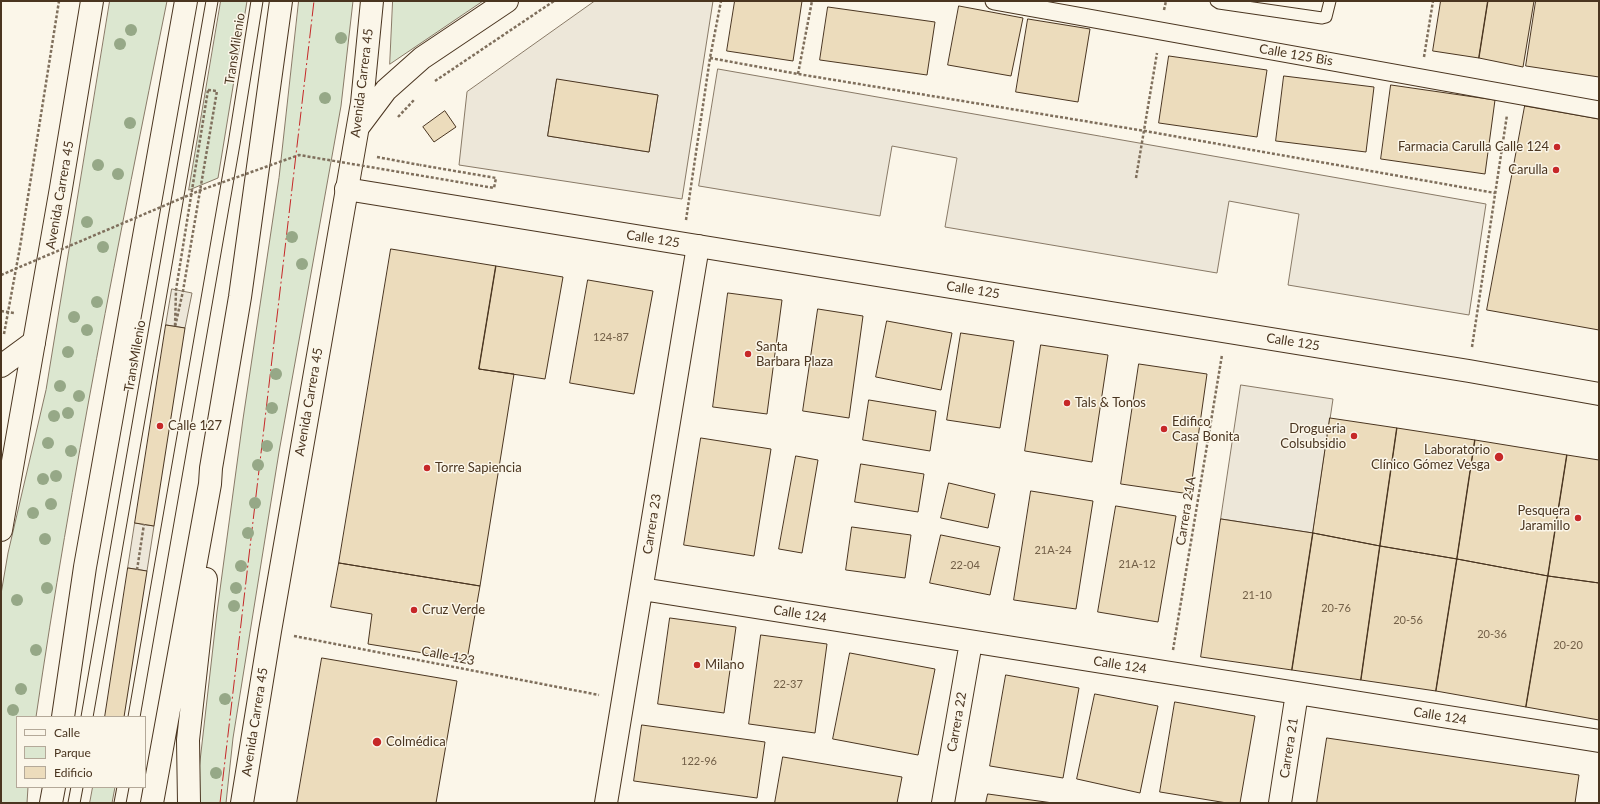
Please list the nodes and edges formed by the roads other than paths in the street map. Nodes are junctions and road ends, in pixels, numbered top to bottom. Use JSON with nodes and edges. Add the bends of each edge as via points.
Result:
{"nodes":[{"id":1,"x":92,"y":1,"type":"edge"},
{"id":2,"x":186,"y":1,"type":"edge"},
{"id":3,"x":212,"y":1,"type":"edge"},
{"id":4,"x":257,"y":1,"type":"edge"},
{"id":5,"x":281,"y":1,"type":"edge"},
{"id":6,"x":372,"y":1,"type":"edge"},
{"id":7,"x":507,"y":1,"type":"edge"},
{"id":8,"x":994,"y":1,"type":"edge"},
{"id":9,"x":1216,"y":1,"type":"edge"},
{"id":10,"x":1330,"y":1,"type":"edge"},
{"id":11,"x":1599,"y":110,"type":"edge"},
{"id":12,"x":357,"y":128,"type":"junction"},
{"id":13,"x":346,"y":189,"type":"junction"},
{"id":14,"x":698,"y":246,"type":"junction"},
{"id":15,"x":34,"y":342,"type":"junction"},
{"id":16,"x":1,"y":366,"type":"edge"},
{"id":17,"x":1599,"y":394,"type":"edge"},
{"id":18,"x":210,"y":484,"type":"junction"},
{"id":19,"x":1,"y":530,"type":"edge"},
{"id":20,"x":642,"y":589,"type":"junction"},
{"id":21,"x":971,"y":642,"type":"junction"},
{"id":22,"x":1297,"y":693,"type":"junction"},
{"id":23,"x":64,"y":716,"type":"edge"},
{"id":24,"x":87,"y":716,"type":"edge"},
{"id":25,"x":134,"y":716,"type":"edge"},
{"id":26,"x":1599,"y":741,"type":"edge"},
{"id":27,"x":54,"y":788,"type":"edge"},
{"id":28,"x":76,"y":788,"type":"edge"},
{"id":29,"x":123,"y":788,"type":"edge"},
{"id":30,"x":51,"y":803,"type":"edge"},
{"id":31,"x":74,"y":803,"type":"edge"},
{"id":32,"x":120,"y":803,"type":"edge"},
{"id":33,"x":152,"y":803,"type":"edge"},
{"id":34,"x":189,"y":803,"type":"edge"},
{"id":35,"x":242,"y":803,"type":"edge"},
{"id":36,"x":606,"y":803,"type":"edge"},
{"id":37,"x":943,"y":803,"type":"edge"},
{"id":38,"x":1280,"y":803,"type":"edge"}],
"edges":[{"from":1,"to":15,"type":"main road","name":"Avenida Carrera 45"},
{"from":2,"to":23,"type":"main road","via":[[86,559]]},
{"from":3,"to":24,"type":"lane","name":"TransMilenio"},
{"from":4,"to":25,"type":"lane","name":"TransMilenio"},
{"from":5,"to":18,"type":"main road","via":[[240,297]]},
{"from":6,"to":12,"type":"main road","name":"Avenida Carrera 45","via":[[362,103]]},
{"from":7,"to":12,"type":"main road","via":[[422,58],[386,90]]},
{"from":8,"to":11,"type":"street","name":"Calle 125 Bis"},
{"from":9,"to":10,"type":"lane","via":[[1322,18],[1326,17]]},
{"from":12,"to":13,"type":"main road","name":"Avenida Carrera 45"},
{"from":13,"to":14,"type":"main road","name":"Calle 125"},
{"from":13,"to":35,"type":"main road","name":"Avenida Carrera 45"},
{"from":14,"to":17,"type":"main road","name":"Calle 125"},
{"from":14,"to":20,"type":"main road","name":"Carrera 23"},
{"from":15,"to":16,"type":"main road"},
{"from":15,"to":19,"type":"main road","name":"Avenida Carrera 45"},
{"from":18,"to":33,"type":"main road"},
{"from":18,"to":34,"type":"main road","via":[[206,583],[188,740]]},
{"from":20,"to":21,"type":"main road","name":"Calle 124"},
{"from":20,"to":36,"type":"main road","name":"Carrera 23"},
{"from":21,"to":22,"type":"main road","name":"Calle 124"},
{"from":21,"to":37,"type":"main road","name":"Carrera 22"},
{"from":22,"to":26,"type":"main road","name":"Calle 124"},
{"from":22,"to":38,"type":"main road","name":"Carrera 21"},
{"from":27,"to":30,"type":"main road"},
{"from":28,"to":31,"type":"lane"},
{"from":29,"to":32,"type":"lane"}]}
